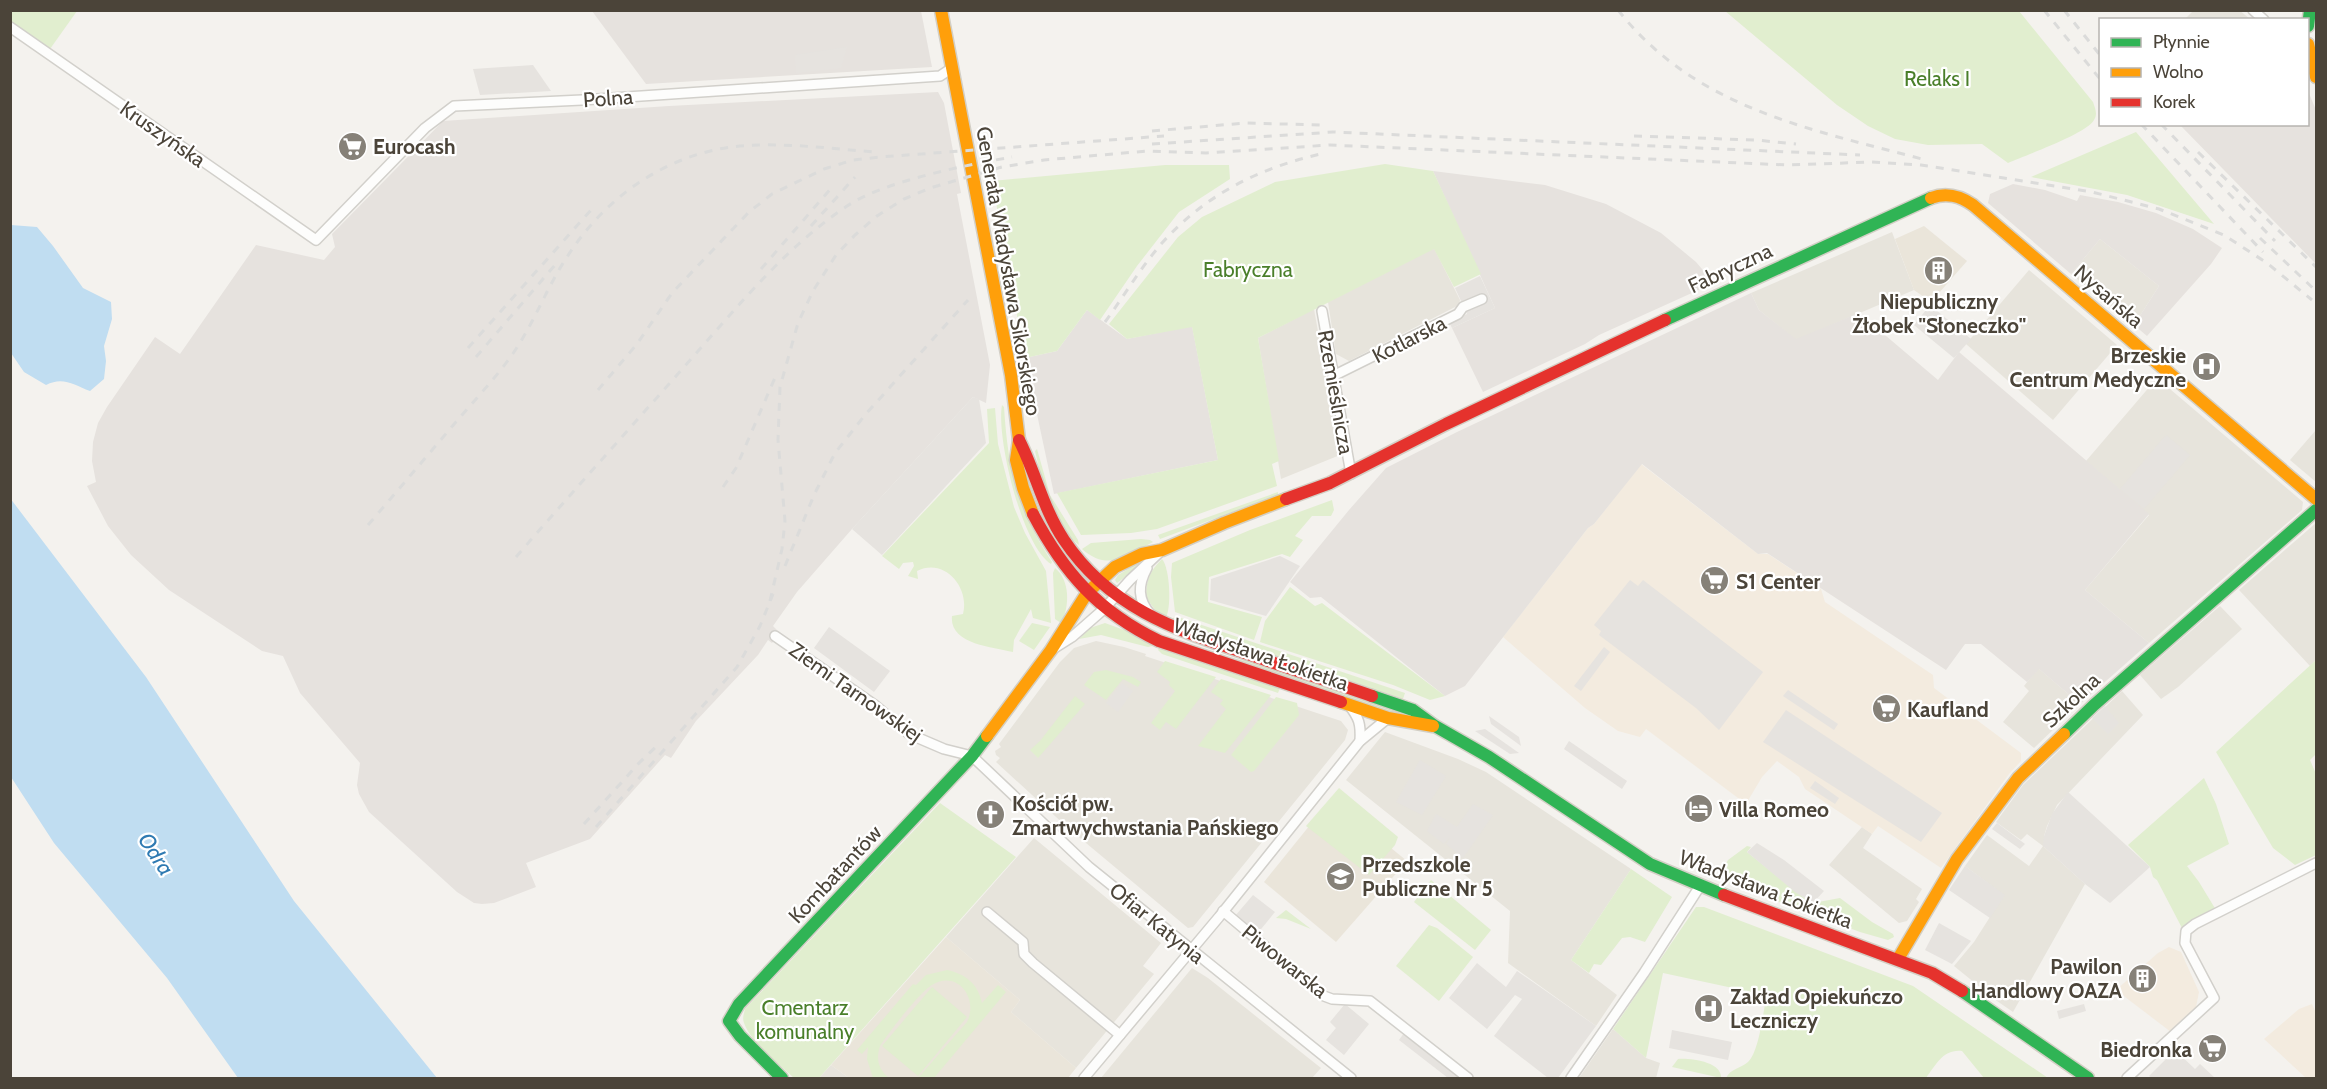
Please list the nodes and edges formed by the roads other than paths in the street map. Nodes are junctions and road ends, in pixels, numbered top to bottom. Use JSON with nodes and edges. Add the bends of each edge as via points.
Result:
{"nodes":[{"id":1,"x":941,"y":10,"type":"edge"},
{"id":2,"x":10,"y":27,"type":"edge"},
{"id":3,"x":2309,"y":51,"type":"edge"},
{"id":4,"x":952,"y":68,"type":"junction"},
{"id":5,"x":2316,"y":77,"type":"edge"},
{"id":6,"x":1957,"y":195,"type":"joint"},
{"id":7,"x":316,"y":240,"type":"joint"},
{"id":8,"x":1482,"y":299,"type":"dead end"},
{"id":9,"x":1322,"y":311,"type":"dead end"},
{"id":10,"x":1333,"y":376,"type":"junction"},
{"id":11,"x":1019,"y":440,"type":"junction"},
{"id":12,"x":1351,"y":474,"type":"junction"},
{"id":13,"x":2316,"y":499,"type":"edge"},
{"id":14,"x":2316,"y":510,"type":"edge"},
{"id":15,"x":1162,"y":550,"type":"junction"},
{"id":16,"x":1151,"y":561,"type":"junction"},
{"id":17,"x":1098,"y":581,"type":"junction"},
{"id":18,"x":1087,"y":593,"type":"junction"},
{"id":19,"x":1116,"y":597,"type":"junction"},
{"id":20,"x":1104,"y":609,"type":"junction"},
{"id":21,"x":1156,"y":621,"type":"junction"},
{"id":22,"x":774,"y":636,"type":"dead end"},
{"id":23,"x":1051,"y":650,"type":"junction"},
{"id":24,"x":1348,"y":705,"type":"junction"},
{"id":25,"x":1388,"y":718,"type":"junction"},
{"id":26,"x":1434,"y":726,"type":"junction"},
{"id":27,"x":1360,"y":741,"type":"junction"},
{"id":28,"x":972,"y":756,"type":"junction"},
{"id":29,"x":2316,"y":863,"type":"edge"},
{"id":30,"x":1700,"y":886,"type":"junction"},
{"id":31,"x":1223,"y":911,"type":"junction"},
{"id":32,"x":987,"y":912,"type":"dead end"},
{"id":33,"x":1191,"y":950,"type":"junction"},
{"id":34,"x":1898,"y":959,"type":"junction"},
{"id":35,"x":1120,"y":1035,"type":"junction"},
{"id":36,"x":782,"y":1078,"type":"edge"},
{"id":37,"x":1084,"y":1078,"type":"edge"},
{"id":38,"x":1351,"y":1078,"type":"edge"},
{"id":39,"x":1468,"y":1078,"type":"edge"},
{"id":40,"x":1571,"y":1078,"type":"edge"},
{"id":41,"x":2088,"y":1078,"type":"edge"},
{"id":42,"x":2127,"y":1078,"type":"edge"}],
"edges":[{"from":1,"to":4,"type":"street","name":"Generała Władysława Sikorskiego"},
{"from":2,"to":7,"type":"street","name":"Kruszyńska"},
{"from":3,"to":5,"type":"street"},
{"from":4,"to":7,"type":"street","name":"Polna","via":[[940,76],[454,106],[425,128]]},
{"from":4,"to":11,"type":"street","name":"Generała Władysława Sikorskiego","via":[[1011,375]]},
{"from":6,"to":12,"type":"street","name":"Fabryczna","via":[[1935,196],[1810,252],[1456,419]]},
{"from":6,"to":13,"type":"street","name":"Nysańska"},
{"from":8,"to":10,"type":"street","name":"Kotlarska"},
{"from":9,"to":10,"type":"street","name":"Rzemieślnicza"},
{"from":10,"to":12,"type":"street","name":"Rzemieślnicza"},
{"from":11,"to":17,"type":"street","via":[[1051,520],[1072,553]]},
{"from":11,"to":18,"type":"street","name":"Generała Władysława Sikorskiego","via":[[1016,460],[1031,510],[1060,561]]},
{"from":12,"to":15,"type":"street","name":"Fabryczna"},
{"from":14,"to":34,"type":"street","name":"Szkolna","via":[[2094,705],[2018,778],[1953,866]]},
{"from":15,"to":16,"type":"street","name":"Fabryczna"},
{"from":15,"to":17,"type":"street","name":"Fabryczna","via":[[1142,554],[1115,567]]},
{"from":16,"to":19,"type":"street","name":"Fabryczna"},
{"from":16,"to":21,"type":"street","name":"Fabryczna","via":[[1141,580],[1140,595]]},
{"from":17,"to":18,"type":"street","name":"Fabryczna"},
{"from":17,"to":19,"type":"street"},
{"from":18,"to":20,"type":"street","name":"Władysława Łokietka"},
{"from":18,"to":23,"type":"street","name":"Fabryczna"},
{"from":19,"to":20,"type":"street","name":"Fabryczna"},
{"from":19,"to":21,"type":"street","name":"Władysława Łokietka"},
{"from":20,"to":23,"type":"street","name":"Fabryczna"},
{"from":20,"to":24,"type":"street","name":"Władysława Łokietka","via":[[1160,641]]},
{"from":21,"to":26,"type":"street","name":"Władysława Łokietka","via":[[1395,703],[1413,710]]},
{"from":22,"to":28,"type":"street","name":"Ziemi Tarnowskiej","via":[[876,706],[909,734]]},
{"from":23,"to":28,"type":"street","name":"Kombatantów"},
{"from":24,"to":25,"type":"street","name":"Władysława Łokietka"},
{"from":24,"to":27,"type":"street","via":[[1359,717]]},
{"from":25,"to":26,"type":"street","name":"Władysława Łokietka"},
{"from":25,"to":27,"type":"street"},
{"from":26,"to":30,"type":"street","name":"Władysława Łokietka","via":[[1489,757],[1633,855]]},
{"from":27,"to":31,"type":"street"},
{"from":28,"to":33,"type":"street","name":"Ofiar Katynia","via":[[1089,867]]},
{"from":28,"to":36,"type":"street","name":"Kombatantów","via":[[739,1004],[729,1021]]},
{"from":29,"to":42,"type":"street","via":[[2186,931],[2185,943],[2214,998]]},
{"from":30,"to":34,"type":"street","name":"Władysława Łokietka"},
{"from":30,"to":40,"type":"street"},
{"from":31,"to":33,"type":"street"},
{"from":31,"to":39,"type":"street","name":"Piwowarska","via":[[1323,996],[1370,1001]]},
{"from":32,"to":35,"type":"street","via":[[1023,942],[1024,954],[1033,963]]},
{"from":33,"to":35,"type":"street"},
{"from":33,"to":38,"type":"street","name":"Ofiar Katynia"},
{"from":34,"to":41,"type":"street","name":"Władysława Łokietka","via":[[1957,988]]},
{"from":35,"to":37,"type":"street"}]}
